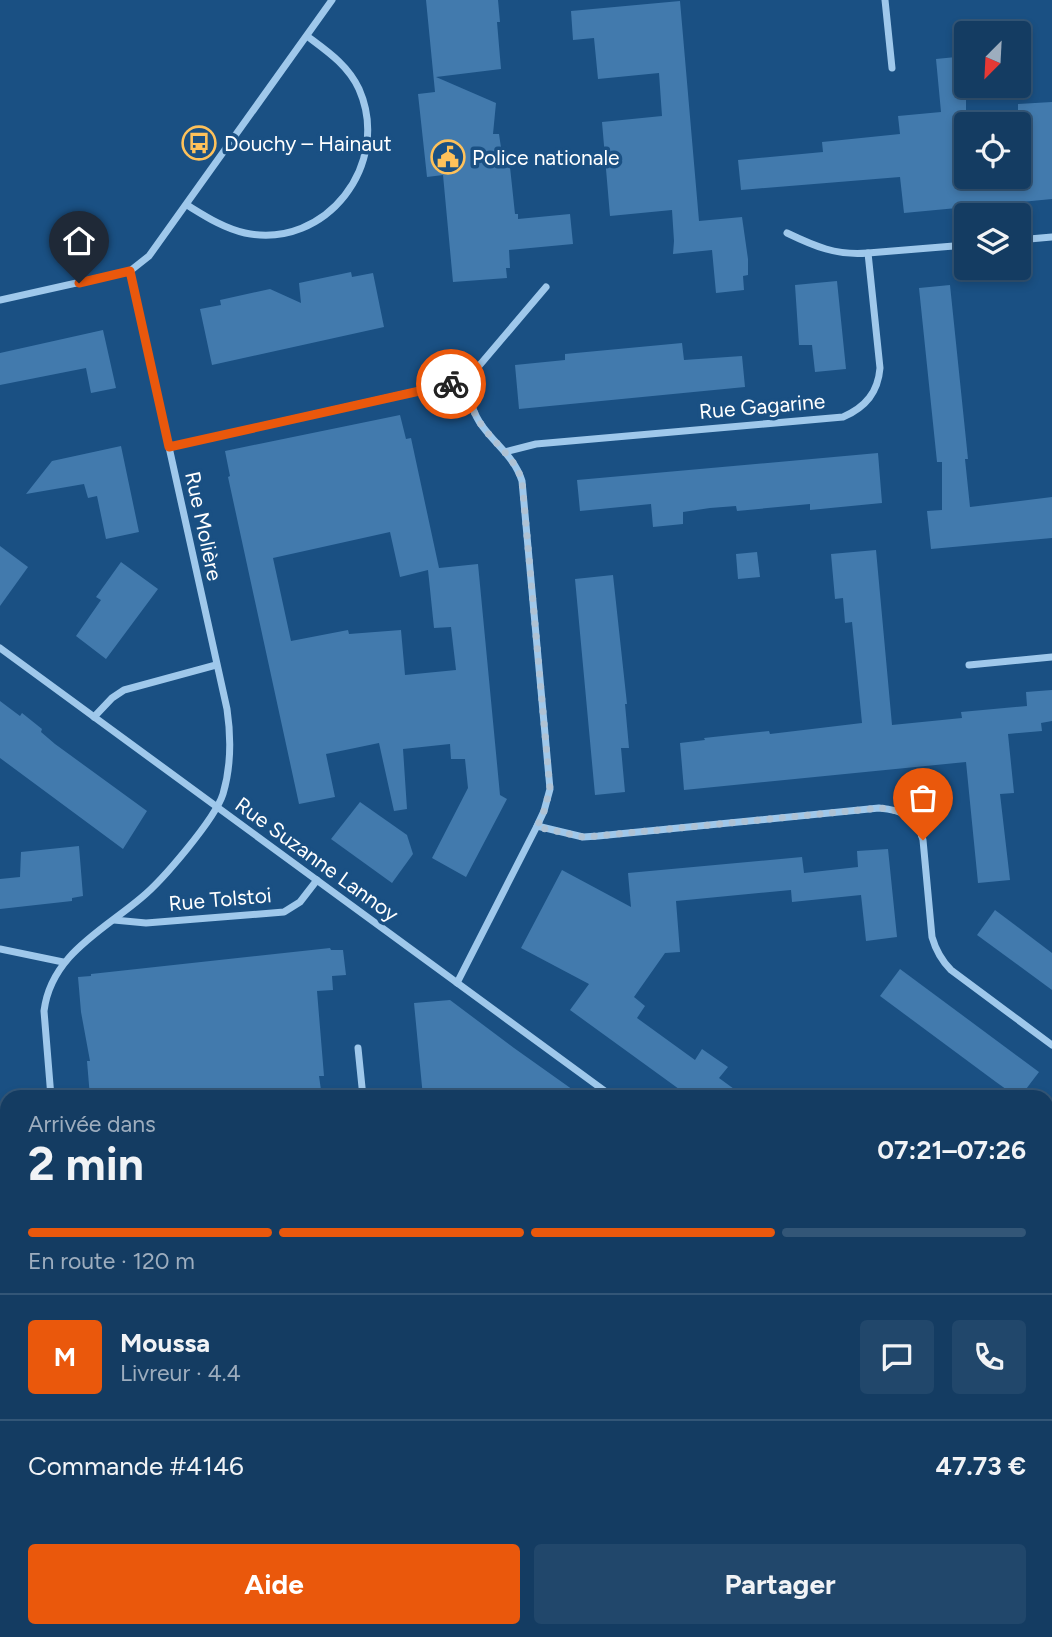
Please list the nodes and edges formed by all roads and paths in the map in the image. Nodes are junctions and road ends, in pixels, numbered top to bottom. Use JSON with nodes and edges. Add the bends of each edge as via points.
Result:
{"nodes":[{"id":1,"x":332,"y":0,"type":"edge"},
{"id":2,"x":885,"y":0,"type":"edge"},
{"id":3,"x":307,"y":36,"type":"junction"},
{"id":4,"x":892,"y":68,"type":"dead end"},
{"id":5,"x":187,"y":205,"type":"junction"},
{"id":6,"x":787,"y":233,"type":"dead end"},
{"id":7,"x":1052,"y":237,"type":"edge"},
{"id":8,"x":1031,"y":239,"type":"edge"},
{"id":9,"x":954,"y":245,"type":"edge"},
{"id":10,"x":868,"y":253,"type":"junction"},
{"id":11,"x":130,"y":271,"type":"junction"},
{"id":12,"x":546,"y":287,"type":"dead end"},
{"id":13,"x":0,"y":300,"type":"edge"},
{"id":14,"x":467,"y":380,"type":"junction"},
{"id":15,"x":169,"y":447,"type":"junction"},
{"id":16,"x":505,"y":452,"type":"junction"},
{"id":17,"x":0,"y":648,"type":"edge"},
{"id":18,"x":1052,"y":657,"type":"edge"},
{"id":19,"x":969,"y":664,"type":"dead end"},
{"id":20,"x":216,"y":666,"type":"junction"},
{"id":21,"x":94,"y":717,"type":"junction"},
{"id":22,"x":217,"y":807,"type":"junction"},
{"id":23,"x":537,"y":827,"type":"junction"},
{"id":24,"x":317,"y":880,"type":"junction"},
{"id":25,"x":114,"y":919,"type":"junction"},
{"id":26,"x":0,"y":949,"type":"edge"},
{"id":27,"x":63,"y":962,"type":"junction"},
{"id":28,"x":457,"y":983,"type":"junction"},
{"id":29,"x":1052,"y":1045,"type":"edge"},
{"id":30,"x":358,"y":1048,"type":"dead end"},
{"id":31,"x":50,"y":1090,"type":"edge"},
{"id":32,"x":362,"y":1090,"type":"edge"},
{"id":33,"x":604,"y":1090,"type":"edge"}],
"edges":[{"from":1,"to":3,"type":"street"},
{"from":2,"to":4,"type":"street"},
{"from":3,"to":5,"type":"street"},
{"from":3,"to":5,"type":"street","via":[[342,64],[364,103],[367,148],[350,190],[318,220],[275,235],[231,229]]},
{"from":5,"to":11,"type":"street","via":[[149,256]]},
{"from":6,"to":10,"type":"street","via":[[824,250]]},
{"from":7,"to":8,"type":"street"},
{"from":9,"to":10,"type":"street"},
{"from":10,"to":16,"type":"street","name":"Rue Gagarine","via":[[879,378],[870,399],[851,413],[536,444]]},
{"from":11,"to":13,"type":"street"},
{"from":11,"to":15,"type":"street","name":"Rue Molière"},
{"from":12,"to":14,"type":"street"},
{"from":14,"to":15,"type":"street"},
{"from":14,"to":16,"type":"street","via":[[475,415]]},
{"from":15,"to":20,"type":"street","name":"Rue Molière"},
{"from":16,"to":23,"type":"street","via":[[522,481],[550,789]]},
{"from":17,"to":21,"type":"street","name":"Rue Suzanne Lannoy"},
{"from":18,"to":19,"type":"street"},
{"from":20,"to":21,"type":"street","via":[[124,690]]},
{"from":20,"to":22,"type":"street","name":"Rue Molière","via":[[230,742],[225,785]]},
{"from":21,"to":22,"type":"street","name":"Rue Suzanne Lannoy"},
{"from":22,"to":24,"type":"street","name":"Rue Suzanne Lannoy"},
{"from":22,"to":25,"type":"street","name":"Rue Tolstoi","via":[[168,872]]},
{"from":23,"to":28,"type":"street"},
{"from":23,"to":29,"type":"street","via":[[591,837],[879,808],[906,813],[920,828],[923,840],[932,937],[941,960]]},
{"from":24,"to":25,"type":"street","name":"Rue Tolstoi","via":[[300,902],[284,912],[146,923]]},
{"from":24,"to":28,"type":"street","name":"Rue Suzanne Lannoy"},
{"from":25,"to":27,"type":"street","name":"Rue Tolstoi"},
{"from":26,"to":27,"type":"street"},
{"from":27,"to":31,"type":"street","name":"Rue Tolstoi","via":[[44,1011]]},
{"from":28,"to":33,"type":"street","name":"Rue Suzanne Lannoy"},
{"from":30,"to":32,"type":"street"}]}
